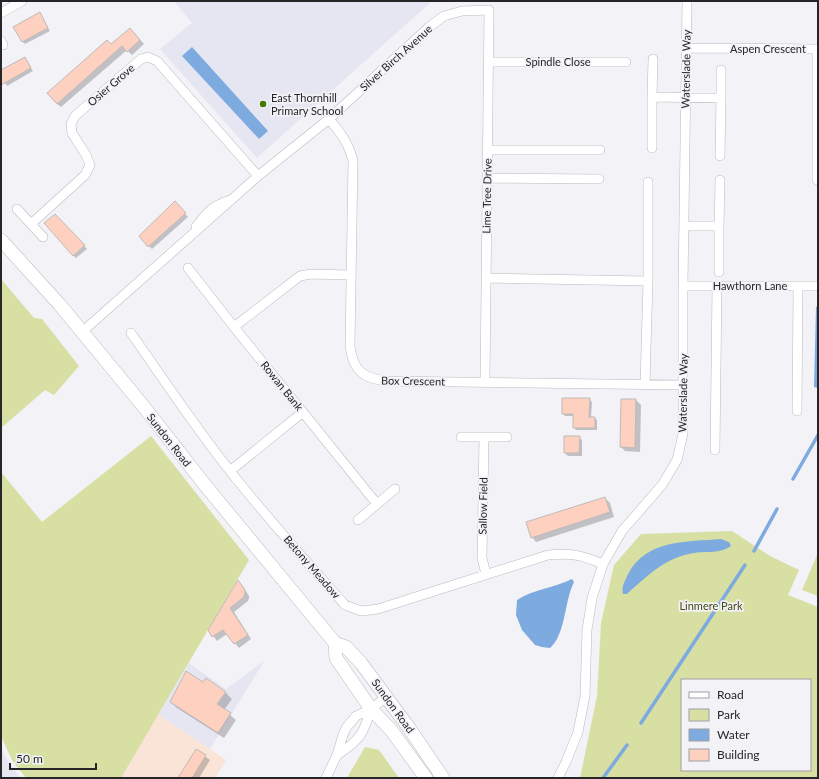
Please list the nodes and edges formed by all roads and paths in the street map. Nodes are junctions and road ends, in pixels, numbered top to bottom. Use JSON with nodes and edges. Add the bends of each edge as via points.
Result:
{"nodes":[{"id":1,"x":22,"y":1,"type":"edge"},
{"id":2,"x":686,"y":1,"type":"edge"},
{"id":3,"x":489,"y":10,"type":"joint"},
{"id":4,"x":1,"y":12,"type":"edge"},
{"id":5,"x":687,"y":48,"type":"junction"},
{"id":6,"x":818,"y":49,"type":"edge"},
{"id":7,"x":653,"y":59,"type":"dead end"},
{"id":8,"x":490,"y":62,"type":"junction"},
{"id":9,"x":626,"y":62,"type":"dead end"},
{"id":10,"x":721,"y":70,"type":"dead end"},
{"id":11,"x":652,"y":97,"type":"junction"},
{"id":12,"x":686,"y":97,"type":"junction"},
{"id":13,"x":721,"y":98,"type":"junction"},
{"id":14,"x":329,"y":119,"type":"junction"},
{"id":15,"x":652,"y":148,"type":"dead end"},
{"id":16,"x":488,"y":150,"type":"junction"},
{"id":17,"x":600,"y":150,"type":"dead end"},
{"id":18,"x":818,"y":153,"type":"edge"},
{"id":19,"x":720,"y":156,"type":"dead end"},
{"id":20,"x":258,"y":176,"type":"junction"},
{"id":21,"x":488,"y":178,"type":"junction"},
{"id":22,"x":599,"y":179,"type":"dead end"},
{"id":23,"x":720,"y":180,"type":"dead end"},
{"id":24,"x":818,"y":180,"type":"edge"},
{"id":25,"x":648,"y":182,"type":"dead end"},
{"id":26,"x":17,"y":209,"type":"dead end"},
{"id":27,"x":31,"y":224,"type":"junction"},
{"id":28,"x":684,"y":226,"type":"junction"},
{"id":29,"x":719,"y":226,"type":"junction"},
{"id":30,"x":43,"y":237,"type":"dead end"},
{"id":31,"x":1,"y":240,"type":"edge"},
{"id":32,"x":188,"y":268,"type":"dead end"},
{"id":33,"x":719,"y":272,"type":"dead end"},
{"id":34,"x":351,"y":275,"type":"junction"},
{"id":35,"x":487,"y":278,"type":"junction"},
{"id":36,"x":648,"y":282,"type":"junction"},
{"id":37,"x":683,"y":286,"type":"junction"},
{"id":38,"x":717,"y":286,"type":"junction"},
{"id":39,"x":798,"y":286,"type":"junction"},
{"id":40,"x":818,"y":286,"type":"edge"},
{"id":41,"x":234,"y":327,"type":"junction"},
{"id":42,"x":82,"y":332,"type":"junction"},
{"id":43,"x":131,"y":334,"type":"dead end"},
{"id":44,"x":485,"y":382,"type":"junction"},
{"id":45,"x":645,"y":384,"type":"junction"},
{"id":46,"x":683,"y":385,"type":"junction"},
{"id":47,"x":797,"y":411,"type":"dead end"},
{"id":48,"x":303,"y":412,"type":"junction"},
{"id":49,"x":461,"y":437,"type":"dead end"},
{"id":50,"x":484,"y":437,"type":"junction"},
{"id":51,"x":507,"y":437,"type":"dead end"},
{"id":52,"x":715,"y":450,"type":"dead end"},
{"id":53,"x":230,"y":471,"type":"junction"},
{"id":54,"x":395,"y":489,"type":"dead end"},
{"id":55,"x":377,"y":504,"type":"junction"},
{"id":56,"x":358,"y":520,"type":"dead end"},
{"id":57,"x":603,"y":564,"type":"junction"},
{"id":58,"x":486,"y":574,"type":"junction"},
{"id":59,"x":334,"y":643,"type":"junction"},
{"id":60,"x":386,"y":697,"type":"junction"},
{"id":61,"x":371,"y":709,"type":"junction"},
{"id":62,"x":337,"y":755,"type":"junction"},
{"id":63,"x":326,"y":778,"type":"edge"},
{"id":64,"x":426,"y":778,"type":"edge"},
{"id":65,"x":443,"y":778,"type":"edge"},
{"id":66,"x":558,"y":778,"type":"edge"}],
"edges":[{"from":1,"to":4,"type":"street"},
{"from":2,"to":5,"type":"street","name":"Waterslade Way"},
{"from":3,"to":8,"type":"street","name":"Lime Tree Drive"},
{"from":3,"to":14,"type":"street","name":"Silver Birch Avenue","via":[[462,11],[444,16]]},
{"from":5,"to":6,"type":"street","name":"Aspen Crescent"},
{"from":5,"to":12,"type":"street","name":"Waterslade Way"},
{"from":6,"to":18,"type":"street","name":"Aspen Crescent"},
{"from":7,"to":11,"type":"street"},
{"from":8,"to":9,"type":"street","name":"Spindle Close"},
{"from":8,"to":16,"type":"street","name":"Lime Tree Drive"},
{"from":10,"to":13,"type":"street"},
{"from":11,"to":12,"type":"street"},
{"from":11,"to":15,"type":"street"},
{"from":12,"to":13,"type":"street"},
{"from":12,"to":28,"type":"street","name":"Waterslade Way"},
{"from":13,"to":19,"type":"street"},
{"from":14,"to":20,"type":"street","name":"Silver Birch Avenue"},
{"from":14,"to":34,"type":"street","name":"Box Crescent","via":[[350,148],[354,162]]},
{"from":16,"to":17,"type":"street"},
{"from":16,"to":21,"type":"street","name":"Lime Tree Drive"},
{"from":18,"to":24,"type":"street","name":"Aspen Crescent"},
{"from":20,"to":27,"type":"street","name":"Osier Grove","via":[[157,61],[148,57],[141,58],[75,116],[71,124],[72,133],[90,165],[85,175]]},
{"from":20,"to":42,"type":"street","name":"Silver Birch Avenue","via":[[235,198],[217,204],[206,214],[188,240]]},
{"from":21,"to":22,"type":"street"},
{"from":21,"to":35,"type":"street","name":"Lime Tree Drive"},
{"from":23,"to":29,"type":"street"},
{"from":25,"to":36,"type":"street"},
{"from":26,"to":27,"type":"street"},
{"from":27,"to":30,"type":"street"},
{"from":28,"to":29,"type":"street"},
{"from":28,"to":37,"type":"street","name":"Waterslade Way"},
{"from":29,"to":33,"type":"street"},
{"from":31,"to":42,"type":"street","name":"Sundon Road"},
{"from":32,"to":41,"type":"street","name":"Rowan Bank"},
{"from":34,"to":41,"type":"street","via":[[300,276]]},
{"from":34,"to":44,"type":"street","name":"Box Crescent","via":[[350,346],[356,368],[362,373],[374,380],[386,381]]},
{"from":35,"to":36,"type":"street"},
{"from":35,"to":44,"type":"street","name":"Lime Tree Drive"},
{"from":36,"to":45,"type":"street"},
{"from":37,"to":38,"type":"street","name":"Hawthorn Lane"},
{"from":37,"to":46,"type":"street","name":"Waterslade Way"},
{"from":38,"to":39,"type":"street","name":"Hawthorn Lane"},
{"from":38,"to":52,"type":"street"},
{"from":39,"to":40,"type":"street","name":"Hawthorn Lane"},
{"from":39,"to":47,"type":"street"},
{"from":41,"to":48,"type":"street","name":"Rowan Bank"},
{"from":42,"to":59,"type":"street","name":"Sundon Road"},
{"from":43,"to":53,"type":"street","name":"Betony Meadow"},
{"from":44,"to":45,"type":"street","name":"Box Crescent"},
{"from":45,"to":46,"type":"street","name":"Box Crescent"},
{"from":46,"to":57,"type":"street","name":"Waterslade Way","via":[[683,434],[677,460],[662,485],[622,531]]},
{"from":48,"to":53,"type":"street"},
{"from":48,"to":55,"type":"street","name":"Rowan Bank"},
{"from":49,"to":50,"type":"street"},
{"from":50,"to":51,"type":"street"},
{"from":50,"to":58,"type":"street","name":"Sallow Field","via":[[482,558]]},
{"from":53,"to":58,"type":"street","name":"Betony Meadow","via":[[345,605],[360,611],[378,609]]},
{"from":54,"to":55,"type":"street"},
{"from":55,"to":56,"type":"street"},
{"from":57,"to":58,"type":"street","name":"Betony Meadow","via":[[584,556],[554,554]]},
{"from":57,"to":66,"type":"street","name":"Waterslade Way","via":[[592,598],[587,630],[585,696],[579,725]]},
{"from":59,"to":60,"type":"street","name":"Sundon Road","via":[[346,647]]},
{"from":59,"to":61,"type":"street","name":"Sundon Road","via":[[336,658]]},
{"from":60,"to":61,"type":"street"},
{"from":60,"to":65,"type":"street","name":"Sundon Road"},
{"from":61,"to":62,"type":"street","via":[[364,730],[353,745]]},
{"from":61,"to":62,"type":"street","via":[[356,716],[346,728]]},
{"from":61,"to":64,"type":"street","name":"Sundon Road","via":[[391,730]]},
{"from":62,"to":63,"type":"street"}]}
